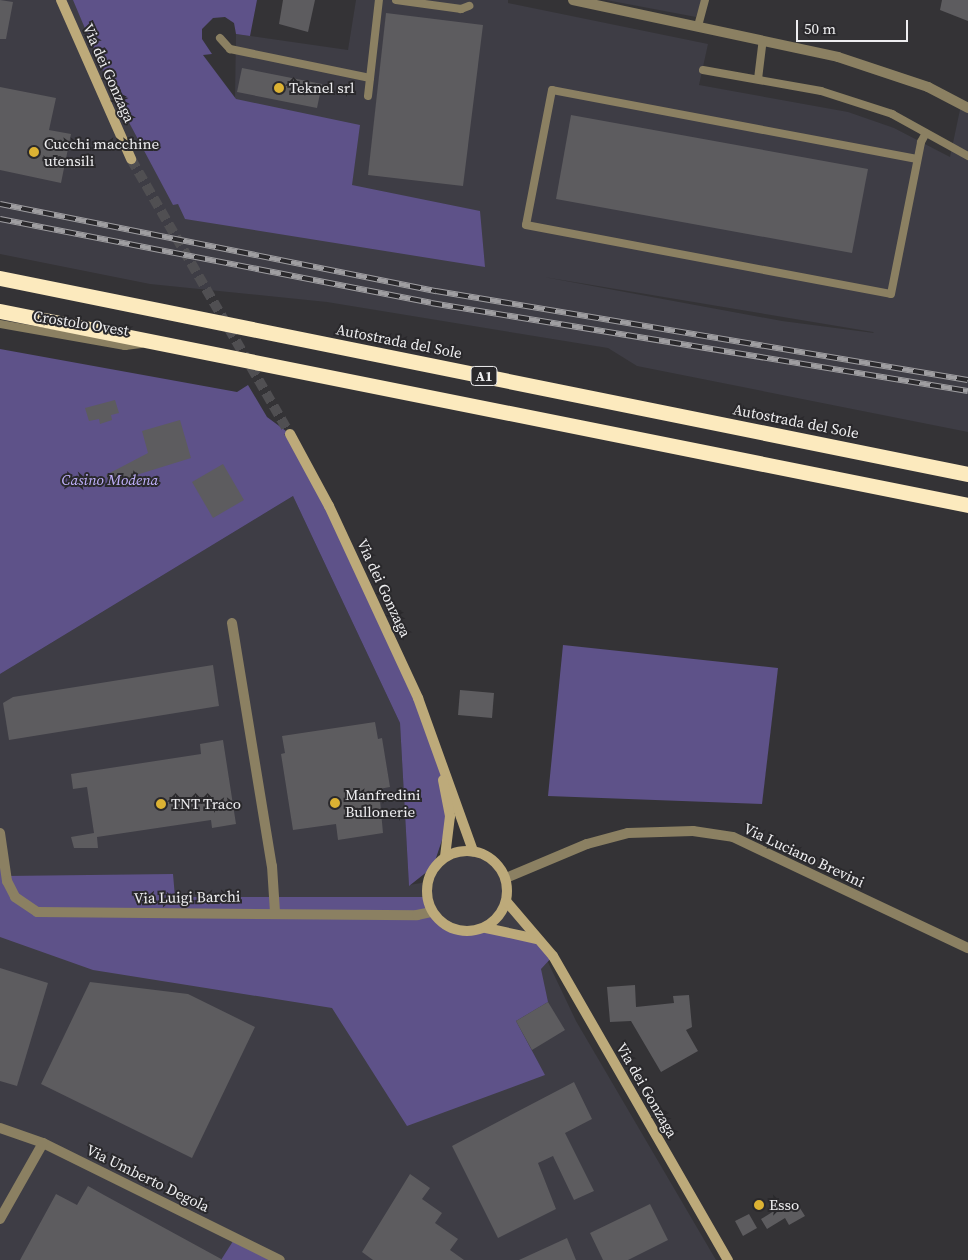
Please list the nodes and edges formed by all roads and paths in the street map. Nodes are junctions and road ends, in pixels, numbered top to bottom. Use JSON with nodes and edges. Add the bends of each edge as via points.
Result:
{"nodes":[{"id":1,"x":61,"y":0,"type":"edge"},
{"id":2,"x":379,"y":0,"type":"edge"},
{"id":3,"x":396,"y":0,"type":"edge"},
{"id":4,"x":573,"y":0,"type":"edge"},
{"id":5,"x":705,"y":0,"type":"edge"},
{"id":6,"x":469,"y":6,"type":"dead end"},
{"id":7,"x":698,"y":26,"type":"junction"},
{"id":8,"x":220,"y":38,"type":"dead end"},
{"id":9,"x":763,"y":40,"type":"junction"},
{"id":10,"x":703,"y":70,"type":"dead end"},
{"id":11,"x":370,"y":78,"type":"junction"},
{"id":12,"x":758,"y":79,"type":"junction"},
{"id":13,"x":368,"y":96,"type":"dead end"},
{"id":14,"x":968,"y":108,"type":"edge"},
{"id":15,"x":926,"y":133,"type":"junction"},
{"id":16,"x":968,"y":156,"type":"edge"},
{"id":17,"x":131,"y":159,"type":"tunnel mouth"},
{"id":18,"x":917,"y":159,"type":"junction"},
{"id":19,"x":0,"y":278,"type":"edge"},
{"id":20,"x":0,"y":311,"type":"edge"},
{"id":21,"x":0,"y":324,"type":"edge"},
{"id":22,"x":159,"y":342,"type":"junction"},
{"id":23,"x":290,"y":434,"type":"tunnel mouth"},
{"id":24,"x":968,"y":474,"type":"edge"},
{"id":25,"x":968,"y":505,"type":"edge"},
{"id":26,"x":232,"y":623,"type":"dead end"},
{"id":27,"x":439,"y":759,"type":"junction"},
{"id":28,"x":0,"y":833,"type":"edge"},
{"id":29,"x":473,"y":851,"type":"junction"},
{"id":30,"x":445,"y":857,"type":"junction"},
{"id":31,"x":506,"y":878,"type":"junction"},
{"id":32,"x":506,"y":901,"type":"junction"},
{"id":33,"x":275,"y":912,"type":"junction"},
{"id":34,"x":431,"y":912,"type":"junction"},
{"id":35,"x":486,"y":928,"type":"junction"},
{"id":36,"x":537,"y":939,"type":"junction"},
{"id":37,"x":968,"y":948,"type":"edge"},
{"id":38,"x":0,"y":1128,"type":"edge"},
{"id":39,"x":43,"y":1143,"type":"junction"},
{"id":40,"x":0,"y":1219,"type":"edge"},
{"id":41,"x":280,"y":1260,"type":"edge"},
{"id":42,"x":728,"y":1260,"type":"edge"}],
"edges":[{"from":1,"to":17,"type":"main road","name":"Via dei Gonzaga"},
{"from":2,"to":11,"type":"lane"},
{"from":3,"to":6,"type":"lane","via":[[461,9]]},
{"from":4,"to":7,"type":"street"},
{"from":5,"to":7,"type":"lane"},
{"from":7,"to":9,"type":"street"},
{"from":8,"to":11,"type":"lane","via":[[230,49]]},
{"from":9,"to":12,"type":"lane"},
{"from":9,"to":14,"type":"street","via":[[883,70],[928,87]]},
{"from":10,"to":12,"type":"lane"},
{"from":11,"to":13,"type":"lane"},
{"from":12,"to":15,"type":"lane","via":[[821,91],[892,114]]},
{"from":15,"to":16,"type":"lane"},
{"from":15,"to":18,"type":"lane"},
{"from":18,"to":18,"type":"lane","via":[[891,294],[526,225],[552,90]]},
{"from":19,"to":24,"type":"highway","name":"Autostrada del Sole","number":"A1"},
{"from":20,"to":22,"type":"highway","number":"A1"},
{"from":21,"to":22,"type":"lane","name":"Crostolo Ovest","via":[[125,346]]},
{"from":22,"to":25,"type":"highway","number":"A1"},
{"from":23,"to":27,"type":"main road","name":"Via dei Gonzaga","via":[[329,506],[410,680]]},
{"from":26,"to":33,"type":"street","via":[[272,866]]},
{"from":27,"to":29,"type":"main road","name":"Via dei Gonzaga","via":[[464,817]]},
{"from":27,"to":30,"type":"main road","name":"Via dei Gonzaga","via":[[450,816]]},
{"from":28,"to":33,"type":"street","name":"Via Luigi Barchi","via":[[7,881],[15,897],[37,912]]},
{"from":29,"to":30,"type":"main road"},
{"from":29,"to":31,"type":"main road","via":[[486,855]]},
{"from":30,"to":34,"type":"main road","via":[[433,867],[427,882],[426,897]]},
{"from":31,"to":32,"type":"main road"},
{"from":31,"to":37,"type":"street","name":"Via Luciano Brevini","via":[[587,844],[628,833],[693,831],[733,838]]},
{"from":32,"to":35,"type":"main road","via":[[499,916]]},
{"from":32,"to":36,"type":"main road","name":"Via dei Gonzaga"},
{"from":33,"to":34,"type":"street","name":"Via Luigi Barchi","via":[[417,915]]},
{"from":34,"to":35,"type":"main road","via":[[446,926],[459,930],[466,932]]},
{"from":35,"to":36,"type":"main road"},
{"from":36,"to":42,"type":"main road","name":"Via dei Gonzaga","via":[[553,956]]},
{"from":38,"to":39,"type":"street","name":"Via Umberto Degola"},
{"from":39,"to":40,"type":"street"},
{"from":39,"to":41,"type":"street","name":"Via Umberto Degola"}]}
